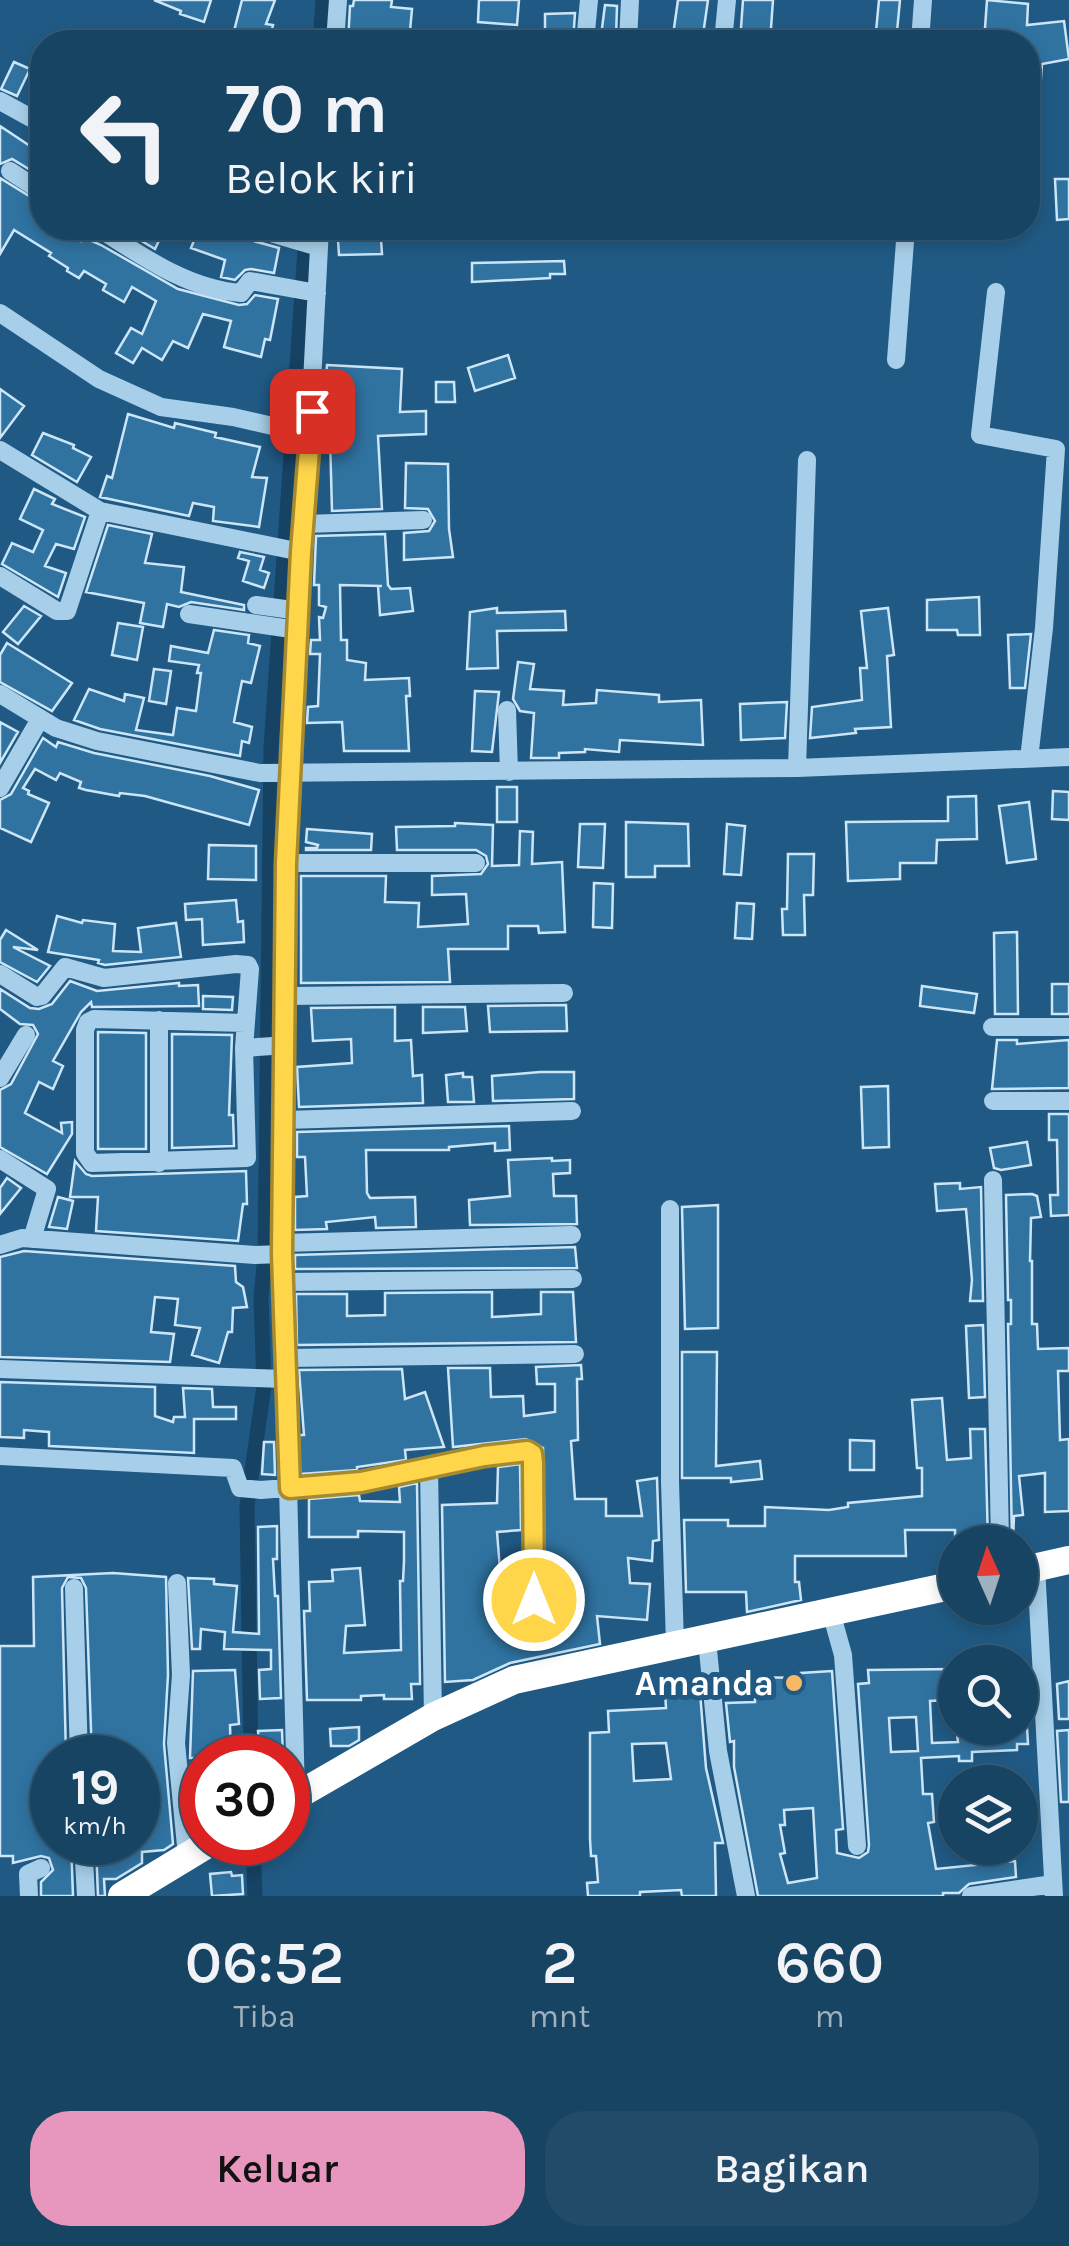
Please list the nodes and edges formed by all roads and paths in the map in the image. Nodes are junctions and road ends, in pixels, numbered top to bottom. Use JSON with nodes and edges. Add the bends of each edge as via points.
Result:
{"nodes":[{"id":1,"x":338,"y":0,"type":"edge"},
{"id":2,"x":590,"y":0,"type":"edge"},
{"id":3,"x":630,"y":0,"type":"edge"},
{"id":4,"x":726,"y":0,"type":"edge"},
{"id":5,"x":924,"y":0,"type":"edge"},
{"id":6,"x":336,"y":30,"type":"edge"},
{"id":7,"x":587,"y":30,"type":"edge"},
{"id":8,"x":629,"y":30,"type":"edge"},
{"id":9,"x":724,"y":30,"type":"edge"},
{"id":10,"x":921,"y":30,"type":"edge"},
{"id":11,"x":0,"y":102,"type":"edge"},
{"id":12,"x":30,"y":118,"type":"edge"},
{"id":13,"x":10,"y":170,"type":"dead end"},
{"id":14,"x":30,"y":184,"type":"edge"},
{"id":15,"x":117,"y":240,"type":"edge"},
{"id":16,"x":320,"y":240,"type":"edge"},
{"id":17,"x":905,"y":240,"type":"edge"},
{"id":18,"x":996,"y":292,"type":"dead end"},
{"id":19,"x":317,"y":293,"type":"junction"},
{"id":20,"x":0,"y":313,"type":"edge"},
{"id":21,"x":896,"y":360,"type":"dead end"},
{"id":22,"x":298,"y":431,"type":"junction"},
{"id":23,"x":0,"y":450,"type":"edge"},
{"id":24,"x":807,"y":460,"type":"dead end"},
{"id":25,"x":100,"y":512,"type":"junction"},
{"id":26,"x":423,"y":520,"type":"dead end"},
{"id":27,"x":305,"y":524,"type":"junction"},
{"id":28,"x":298,"y":552,"type":"junction"},
{"id":29,"x":0,"y":576,"type":"edge"},
{"id":30,"x":189,"y":614,"type":"dead end"},
{"id":31,"x":284,"y":617,"type":"junction"},
{"id":32,"x":0,"y":694,"type":"edge"},
{"id":33,"x":507,"y":710,"type":"dead end"},
{"id":34,"x":40,"y":720,"type":"junction"},
{"id":35,"x":1069,"y":758,"type":"edge"},
{"id":36,"x":1029,"y":759,"type":"junction"},
{"id":37,"x":797,"y":768,"type":"junction"},
{"id":38,"x":509,"y":772,"type":"junction"},
{"id":39,"x":287,"y":774,"type":"junction"},
{"id":40,"x":0,"y":788,"type":"edge"},
{"id":41,"x":286,"y":863,"type":"junction"},
{"id":42,"x":476,"y":863,"type":"dead end"},
{"id":43,"x":0,"y":974,"type":"edge"},
{"id":44,"x":564,"y":994,"type":"dead end"},
{"id":45,"x":287,"y":996,"type":"junction"},
{"id":46,"x":159,"y":1020,"type":"junction"},
{"id":47,"x":246,"y":1023,"type":"junction"},
{"id":48,"x":992,"y":1026,"type":"dead end"},
{"id":49,"x":1069,"y":1027,"type":"edge"},
{"id":50,"x":26,"y":1035,"type":"dead end"},
{"id":51,"x":283,"y":1045,"type":"junction"},
{"id":52,"x":249,"y":1047,"type":"junction"},
{"id":53,"x":0,"y":1078,"type":"edge"},
{"id":54,"x":993,"y":1101,"type":"dead end"},
{"id":55,"x":1069,"y":1101,"type":"edge"},
{"id":56,"x":572,"y":1111,"type":"dead end"},
{"id":57,"x":284,"y":1120,"type":"junction"},
{"id":58,"x":0,"y":1159,"type":"edge"},
{"id":59,"x":159,"y":1164,"type":"junction"},
{"id":60,"x":993,"y":1180,"type":"dead end"},
{"id":61,"x":670,"y":1209,"type":"dead end"},
{"id":62,"x":572,"y":1235,"type":"dead end"},
{"id":63,"x":32,"y":1239,"type":"junction"},
{"id":64,"x":0,"y":1245,"type":"edge"},
{"id":65,"x":274,"y":1252,"type":"junction"},
{"id":66,"x":574,"y":1279,"type":"dead end"},
{"id":67,"x":282,"y":1282,"type":"junction"},
{"id":68,"x":575,"y":1354,"type":"dead end"},
{"id":69,"x":286,"y":1358,"type":"junction"},
{"id":70,"x":0,"y":1369,"type":"edge"},
{"id":71,"x":281,"y":1379,"type":"junction"},
{"id":72,"x":0,"y":1456,"type":"edge"},
{"id":73,"x":429,"y":1469,"type":"junction"},
{"id":74,"x":290,"y":1488,"type":"junction"},
{"id":75,"x":1000,"y":1525,"type":"edge"},
{"id":76,"x":1069,"y":1560,"type":"edge"},
{"id":77,"x":1038,"y":1567,"type":"edge"},
{"id":78,"x":177,"y":1584,"type":"dead end"},
{"id":79,"x":74,"y":1588,"type":"dead end"},
{"id":80,"x":938,"y":1589,"type":"edge"},
{"id":81,"x":830,"y":1612,"type":"junction"},
{"id":82,"x":1033,"y":1625,"type":"edge"},
{"id":83,"x":534,"y":1635,"type":"dead end"},
{"id":84,"x":707,"y":1640,"type":"junction"},
{"id":85,"x":675,"y":1644,"type":"junction"},
{"id":86,"x":433,"y":1716,"type":"junction"},
{"id":87,"x":78,"y":1735,"type":"edge"},
{"id":88,"x":292,"y":1735,"type":"edge"},
{"id":89,"x":180,"y":1761,"type":"edge"},
{"id":90,"x":310,"y":1788,"type":"edge"},
{"id":91,"x":857,"y":1846,"type":"dead end"},
{"id":92,"x":180,"y":1862,"type":"edge"},
{"id":93,"x":84,"y":1865,"type":"edge"},
{"id":94,"x":41,"y":1868,"type":"dead end"},
{"id":95,"x":1054,"y":1890,"type":"edge"},
{"id":96,"x":137,"y":1891,"type":"edge"},
{"id":97,"x":29,"y":1896,"type":"edge"},
{"id":98,"x":86,"y":1896,"type":"edge"},
{"id":99,"x":746,"y":1896,"type":"edge"},
{"id":100,"x":971,"y":1896,"type":"edge"}],
"edges":[{"from":1,"to":6,"type":"street"},
{"from":2,"to":7,"type":"street"},
{"from":3,"to":8,"type":"street"},
{"from":4,"to":9,"type":"street"},
{"from":5,"to":10,"type":"street"},
{"from":11,"to":12,"type":"street"},
{"from":13,"to":14,"type":"street"},
{"from":15,"to":19,"type":"street","via":[[160,268],[220,291],[241,293],[250,281]]},
{"from":16,"to":19,"type":"street"},
{"from":17,"to":21,"type":"street"},
{"from":18,"to":36,"type":"street","via":[[980,435],[1056,450]]},
{"from":19,"to":22,"type":"street"},
{"from":20,"to":22,"type":"street","via":[[100,379],[160,407]]},
{"from":22,"to":27,"type":"street"},
{"from":23,"to":25,"type":"street"},
{"from":24,"to":37,"type":"street"},
{"from":25,"to":28,"type":"street"},
{"from":25,"to":29,"type":"street","via":[[68,611],[57,611]]},
{"from":26,"to":27,"type":"street"},
{"from":27,"to":28,"type":"street"},
{"from":28,"to":31,"type":"street"},
{"from":30,"to":31,"type":"street"},
{"from":31,"to":39,"type":"street"},
{"from":32,"to":34,"type":"street"},
{"from":33,"to":38,"type":"street"},
{"from":34,"to":39,"type":"street","via":[[97,741]]},
{"from":34,"to":40,"type":"street"},
{"from":35,"to":36,"type":"street"},
{"from":36,"to":37,"type":"street"},
{"from":37,"to":38,"type":"street"},
{"from":38,"to":39,"type":"street"},
{"from":39,"to":41,"type":"street"},
{"from":41,"to":42,"type":"street"},
{"from":41,"to":45,"type":"street"},
{"from":43,"to":47,"type":"street","via":[[40,997],[65,967],[104,978],[244,964],[250,969]]},
{"from":44,"to":45,"type":"street"},
{"from":45,"to":51,"type":"street"},
{"from":46,"to":47,"type":"street"},
{"from":46,"to":59,"type":"street"},
{"from":46,"to":59,"type":"street","via":[[88,1022],[85,1154],[92,1164]]},
{"from":47,"to":52,"type":"street"},
{"from":48,"to":49,"type":"street"},
{"from":50,"to":53,"type":"street"},
{"from":51,"to":52,"type":"street"},
{"from":51,"to":57,"type":"street"},
{"from":52,"to":59,"type":"street","via":[[249,1154],[243,1160]]},
{"from":54,"to":55,"type":"street"},
{"from":56,"to":57,"type":"street"},
{"from":57,"to":65,"type":"street"},
{"from":58,"to":63,"type":"street","via":[[47,1189]]},
{"from":60,"to":75,"type":"street"},
{"from":61,"to":85,"type":"street"},
{"from":62,"to":65,"type":"street"},
{"from":63,"to":64,"type":"street"},
{"from":63,"to":65,"type":"street"},
{"from":65,"to":67,"type":"street"},
{"from":66,"to":67,"type":"street"},
{"from":67,"to":69,"type":"street"},
{"from":68,"to":69,"type":"street"},
{"from":69,"to":71,"type":"street"},
{"from":70,"to":71,"type":"street"},
{"from":71,"to":74,"type":"street"},
{"from":72,"to":74,"type":"street","via":[[233,1468],[240,1488]]},
{"from":73,"to":74,"type":"street"},
{"from":73,"to":83,"type":"street","via":[[516,1451],[532,1454]]},
{"from":73,"to":86,"type":"street"},
{"from":74,"to":88,"type":"street"},
{"from":76,"to":77,"type":"highway"},
{"from":78,"to":89,"type":"street"},
{"from":79,"to":87,"type":"street"},
{"from":80,"to":81,"type":"highway"},
{"from":81,"to":84,"type":"highway"},
{"from":81,"to":91,"type":"street","via":[[843,1655]]},
{"from":82,"to":95,"type":"street"},
{"from":84,"to":85,"type":"highway"},
{"from":84,"to":99,"type":"street","via":[[718,1751]]},
{"from":85,"to":86,"type":"highway","via":[[514,1680]]},
{"from":86,"to":90,"type":"highway"},
{"from":92,"to":96,"type":"highway"},
{"from":93,"to":98,"type":"street"},
{"from":94,"to":97,"type":"street","via":[[28,1874]]},
{"from":95,"to":100,"type":"street"}]}
